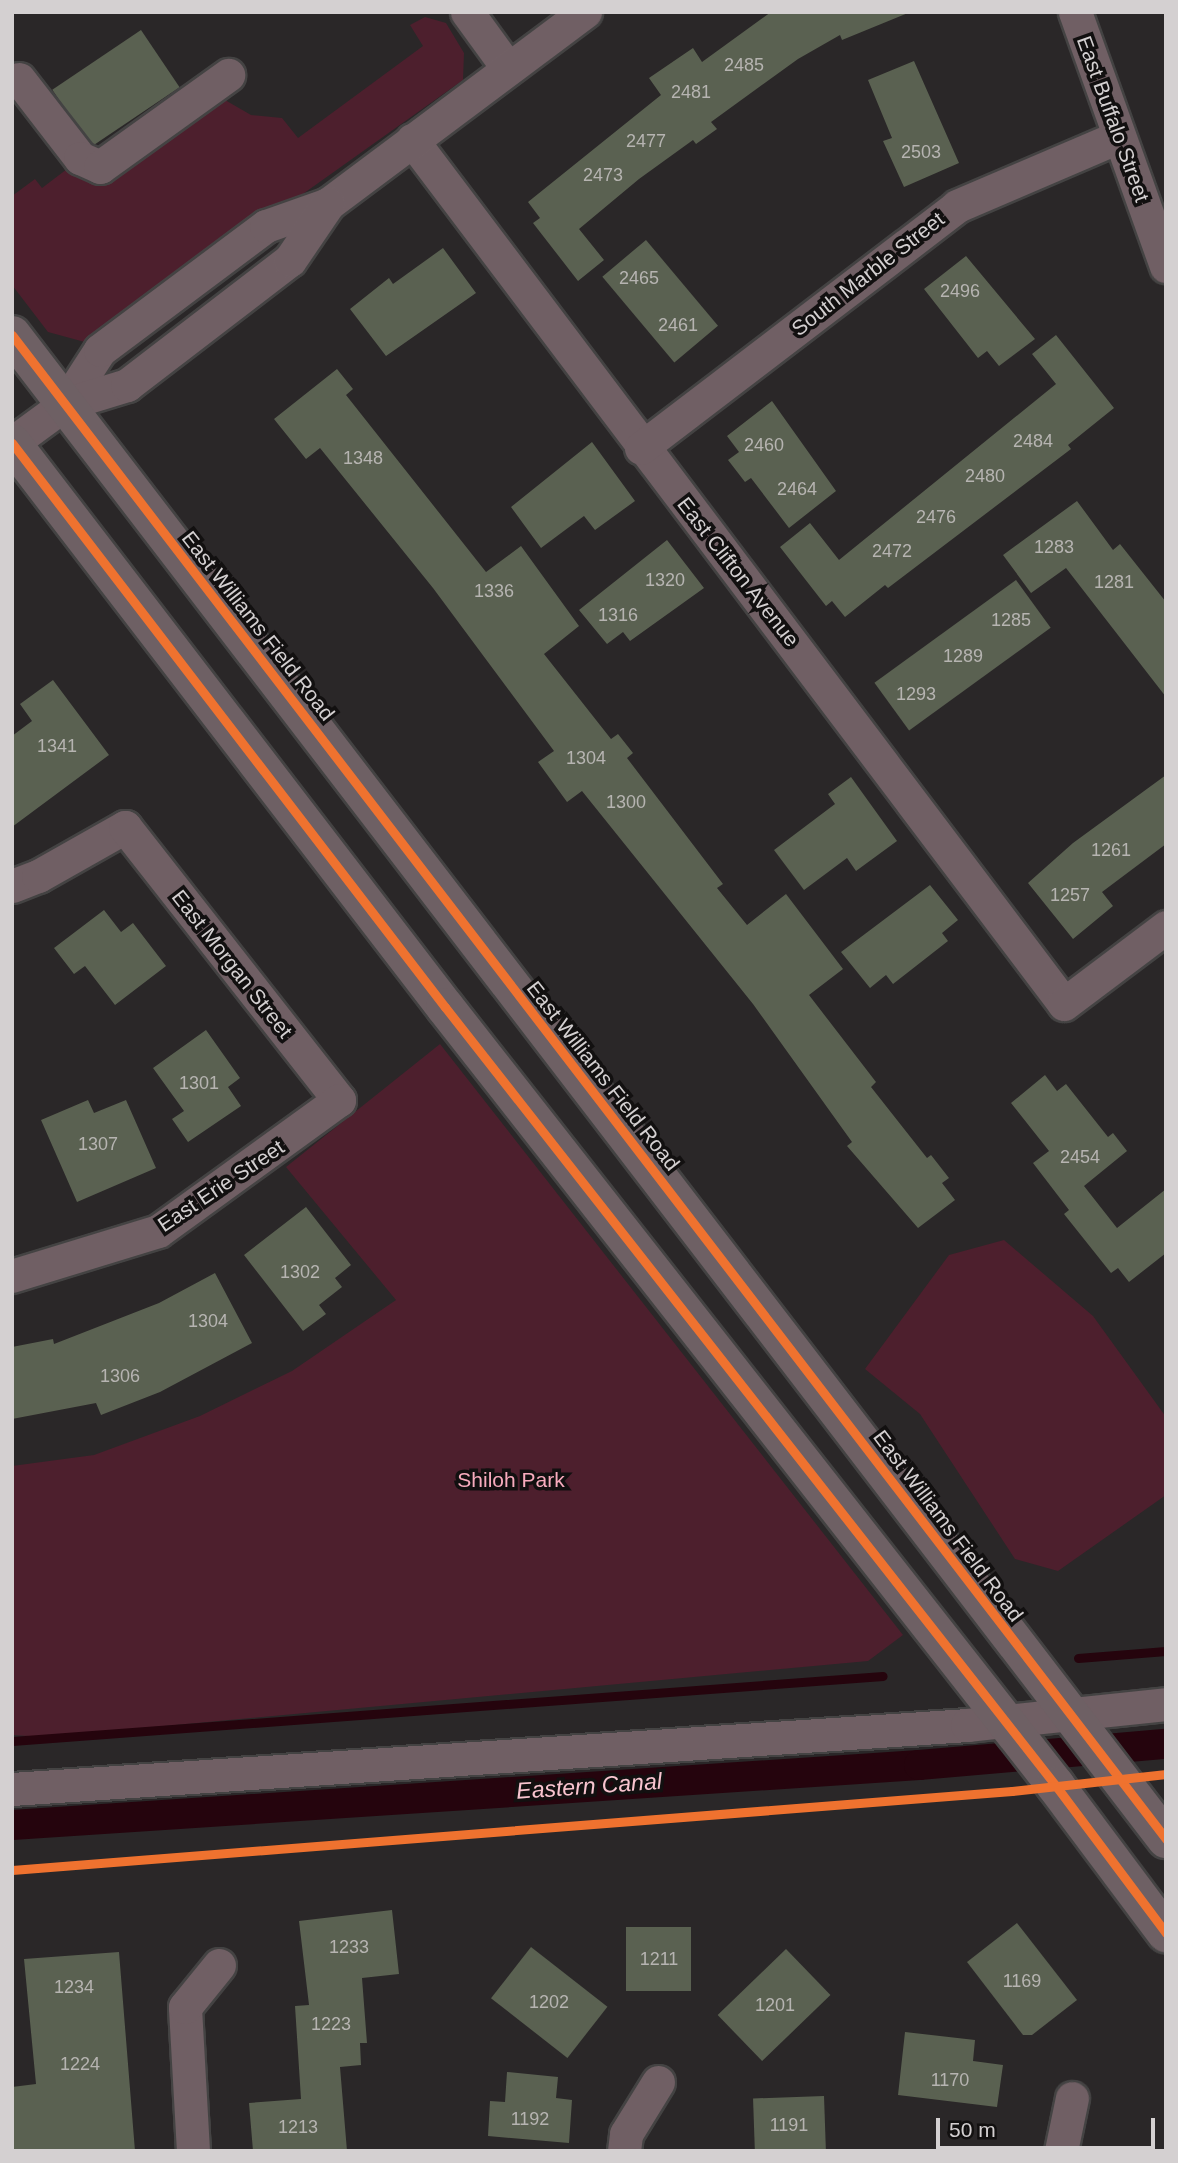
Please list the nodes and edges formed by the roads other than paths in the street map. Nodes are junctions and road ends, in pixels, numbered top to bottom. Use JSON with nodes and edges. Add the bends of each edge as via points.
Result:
{"nodes":[{"id":1,"x":467,"y":12,"type":"edge"},
{"id":2,"x":585,"y":12,"type":"edge"},
{"id":3,"x":1075,"y":12,"type":"edge"},
{"id":4,"x":507,"y":67,"type":"junction"},
{"id":5,"x":228,"y":75,"type":"dead end"},
{"id":6,"x":19,"y":79,"type":"dead end"},
{"id":7,"x":1118,"y":137,"type":"junction"},
{"id":8,"x":412,"y":140,"type":"junction"},
{"id":9,"x":328,"y":204,"type":"junction"},
{"id":10,"x":1166,"y":266,"type":"edge"},
{"id":11,"x":12,"y":335,"type":"edge"},
{"id":12,"x":65,"y":404,"type":"junction"},
{"id":13,"x":12,"y":443,"type":"edge"},
{"id":14,"x":641,"y":448,"type":"junction"},
{"id":15,"x":12,"y":886,"type":"edge"},
{"id":16,"x":1166,"y":927,"type":"edge"},
{"id":17,"x":340,"y":1100,"type":"joint"},
{"id":18,"x":12,"y":1276,"type":"edge"},
{"id":19,"x":1166,"y":1704,"type":"edge"},
{"id":20,"x":1068,"y":1712,"type":"junction"},
{"id":21,"x":1005,"y":1721,"type":"junction"},
{"id":22,"x":12,"y":1789,"type":"edge"},
{"id":23,"x":1166,"y":1839,"type":"edge"},
{"id":24,"x":1166,"y":1933,"type":"edge"},
{"id":25,"x":219,"y":1965,"type":"dead end"},
{"id":26,"x":658,"y":2082,"type":"dead end"},
{"id":27,"x":1072,"y":2098,"type":"dead end"},
{"id":28,"x":193,"y":2151,"type":"edge"},
{"id":29,"x":624,"y":2151,"type":"edge"},
{"id":30,"x":1061,"y":2151,"type":"edge"}],
"edges":[{"from":1,"to":4,"type":"street"},
{"from":2,"to":4,"type":"street"},
{"from":3,"to":7,"type":"street","name":"East Buffalo Street"},
{"from":4,"to":8,"type":"street"},
{"from":5,"to":6,"type":"street","via":[[100,167],[80,158]]},
{"from":7,"to":10,"type":"street","name":"East Buffalo Street"},
{"from":7,"to":14,"type":"street","name":"South Marble Street","via":[[957,206]]},
{"from":8,"to":9,"type":"street"},
{"from":8,"to":14,"type":"street","name":"East Clifton Avenue"},
{"from":9,"to":12,"type":"street","via":[[266,226],[100,350]]},
{"from":9,"to":12,"type":"street","via":[[290,260],[127,385]]},
{"from":11,"to":12,"type":"main road","name":"East Williams Field Road"},
{"from":12,"to":13,"type":"street"},
{"from":12,"to":20,"type":"main road","name":"East Williams Field Road"},
{"from":13,"to":21,"type":"main road","via":[[444,1007]]},
{"from":14,"to":16,"type":"street","name":"East Clifton Avenue","via":[[756,593],[1064,1004]]},
{"from":15,"to":17,"type":"street","name":"East Morgan Street","via":[[125,827]]},
{"from":17,"to":18,"type":"street","name":"East Erie Street","via":[[158,1231]]},
{"from":19,"to":20,"type":"street"},
{"from":20,"to":21,"type":"street"},
{"from":20,"to":23,"type":"main road","name":"East Williams Field Road"},
{"from":21,"to":22,"type":"street"},
{"from":21,"to":24,"type":"main road"},
{"from":25,"to":28,"type":"street","via":[[185,2007]]},
{"from":26,"to":29,"type":"street","via":[[626,2134]]},
{"from":27,"to":30,"type":"street"}]}
